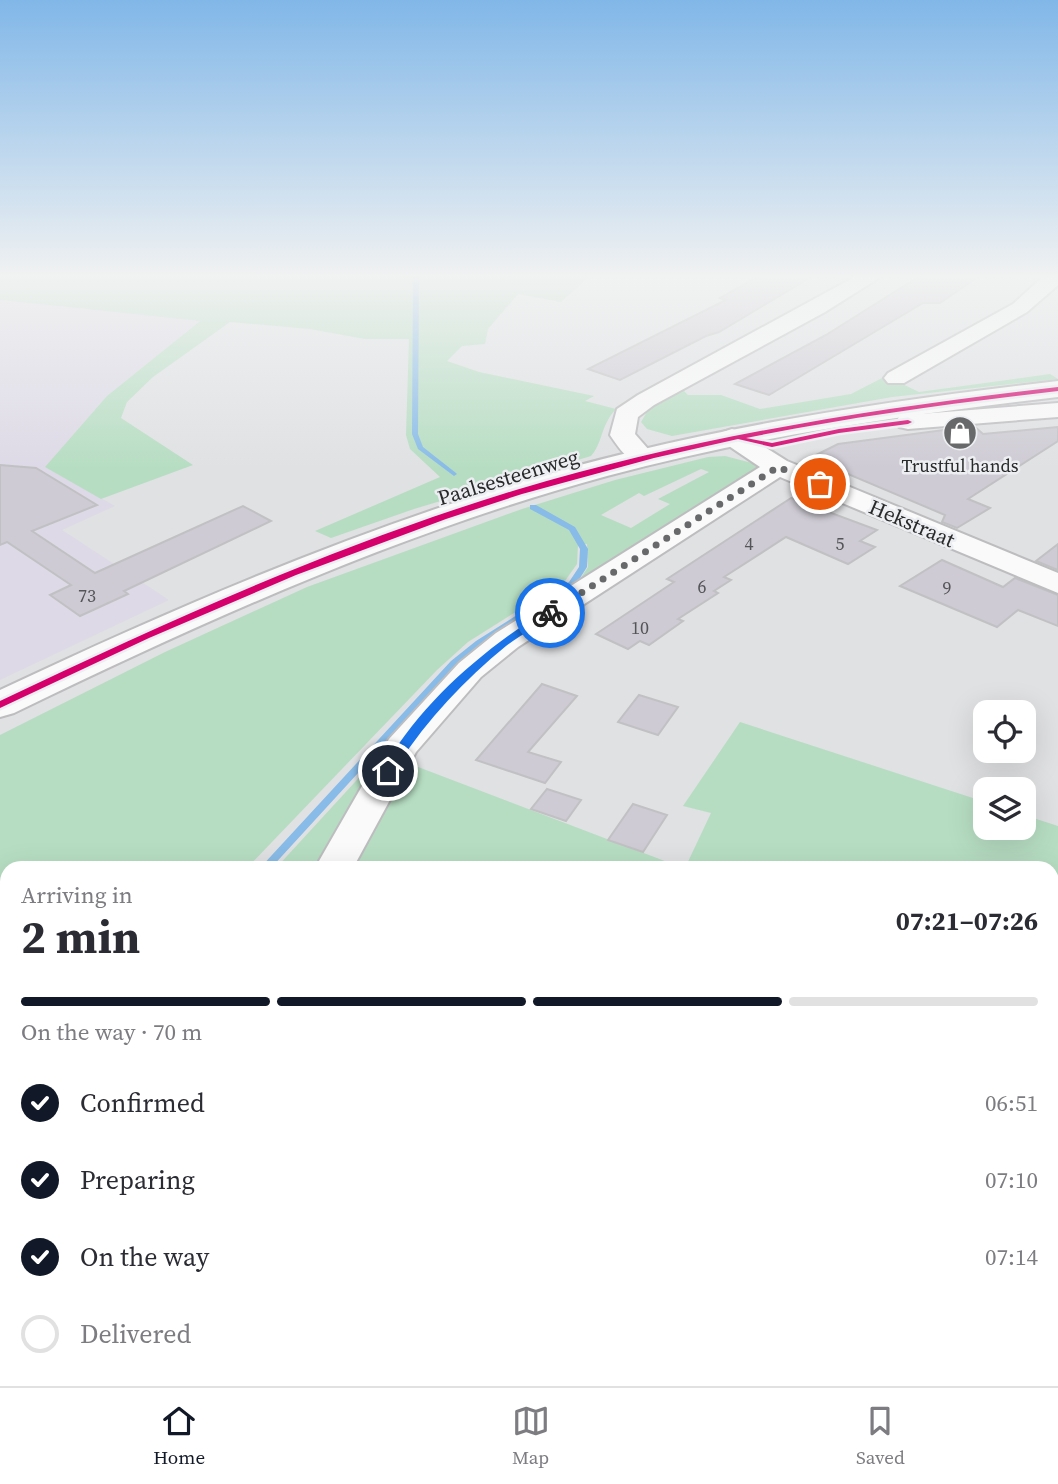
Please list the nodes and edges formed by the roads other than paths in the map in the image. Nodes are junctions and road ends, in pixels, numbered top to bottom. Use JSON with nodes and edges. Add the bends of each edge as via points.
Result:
{"nodes":[{"id":1,"x":761,"y":339,"type":"edge"},
{"id":2,"x":966,"y":339,"type":"edge"},
{"id":3,"x":896,"y":379,"type":"dead end"},
{"id":4,"x":1058,"y":389,"type":"edge"},
{"id":5,"x":1058,"y":410,"type":"edge"},
{"id":6,"x":908,"y":422,"type":"dead end"},
{"id":7,"x":732,"y":437,"type":"junction"},
{"id":8,"x":643,"y":458,"type":"junction"},
{"id":9,"x":778,"y":467,"type":"junction"},
{"id":10,"x":1058,"y":584,"type":"edge"},
{"id":11,"x":0,"y":705,"type":"edge"},
{"id":12,"x":338,"y":861,"type":"edge"}],
"edges":[{"from":1,"to":8,"type":"street","via":[[626,414],[622,435]]},
{"from":2,"to":3,"type":"street"},
{"from":4,"to":7,"type":"main road","name":"Paalsesteenweg","via":[[869,412]]},
{"from":5,"to":6,"type":"street"},
{"from":7,"to":8,"type":"main road","name":"Paalsesteenweg"},
{"from":7,"to":9,"type":"street","name":"Hekstraat"},
{"from":8,"to":11,"type":"main road","name":"Paalsesteenweg","via":[[495,499],[350,549],[209,606]]},
{"from":9,"to":10,"type":"street","name":"Hekstraat"},
{"from":9,"to":12,"type":"street","via":[[507,640],[470,670],[401,747]]}]}
